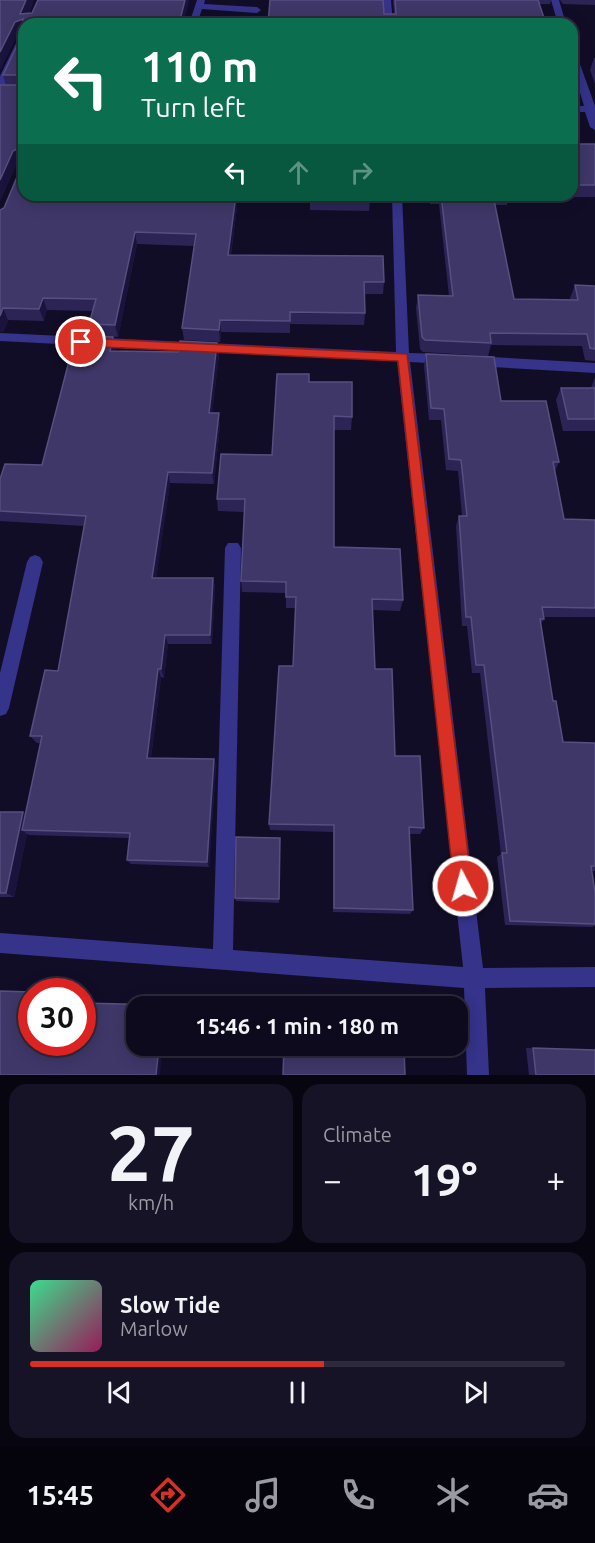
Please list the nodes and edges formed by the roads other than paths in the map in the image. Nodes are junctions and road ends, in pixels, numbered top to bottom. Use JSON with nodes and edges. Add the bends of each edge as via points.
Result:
{"nodes":[{"id":1,"x":387,"y":0,"type":"edge"},
{"id":2,"x":555,"y":0,"type":"edge"},
{"id":3,"x":200,"y":3,"type":"edge"},
{"id":4,"x":258,"y":10,"type":"dead end"},
{"id":5,"x":195,"y":18,"type":"edge"},
{"id":6,"x":388,"y":18,"type":"edge"},
{"id":7,"x":560,"y":18,"type":"edge"},
{"id":8,"x":18,"y":51,"type":"edge"},
{"id":9,"x":578,"y":70,"type":"edge"},
{"id":10,"x":3,"y":90,"type":"edge"},
{"id":11,"x":592,"y":109,"type":"edge"},
{"id":12,"x":595,"y":127,"type":"edge"},
{"id":13,"x":397,"y":201,"type":"edge"},
{"id":14,"x":0,"y":337,"type":"edge"},
{"id":15,"x":403,"y":357,"type":"junction"},
{"id":16,"x":593,"y":368,"type":"edge"},
{"id":17,"x":595,"y":382,"type":"edge"},
{"id":18,"x":233,"y":548,"type":"dead end"},
{"id":19,"x":35,"y":562,"type":"dead end"},
{"id":20,"x":0,"y":708,"type":"edge"},
{"id":21,"x":0,"y":943,"type":"edge"},
{"id":22,"x":223,"y":958,"type":"junction"},
{"id":23,"x":595,"y":976,"type":"edge"},
{"id":24,"x":474,"y":978,"type":"junction"},
{"id":25,"x":478,"y":1075,"type":"edge"}],
"edges":[{"from":1,"to":6,"type":"street"},
{"from":2,"to":7,"type":"street"},
{"from":3,"to":4,"type":"street"},
{"from":3,"to":5,"type":"street"},
{"from":8,"to":10,"type":"street"},
{"from":9,"to":11,"type":"street"},
{"from":11,"to":12,"type":"street"},
{"from":13,"to":15,"type":"street"},
{"from":14,"to":15,"type":"street"},
{"from":15,"to":16,"type":"street"},
{"from":15,"to":24,"type":"street"},
{"from":16,"to":17,"type":"street"},
{"from":18,"to":22,"type":"street"},
{"from":19,"to":20,"type":"street"},
{"from":21,"to":22,"type":"street"},
{"from":22,"to":24,"type":"street"},
{"from":23,"to":24,"type":"street"},
{"from":24,"to":25,"type":"street"}]}
